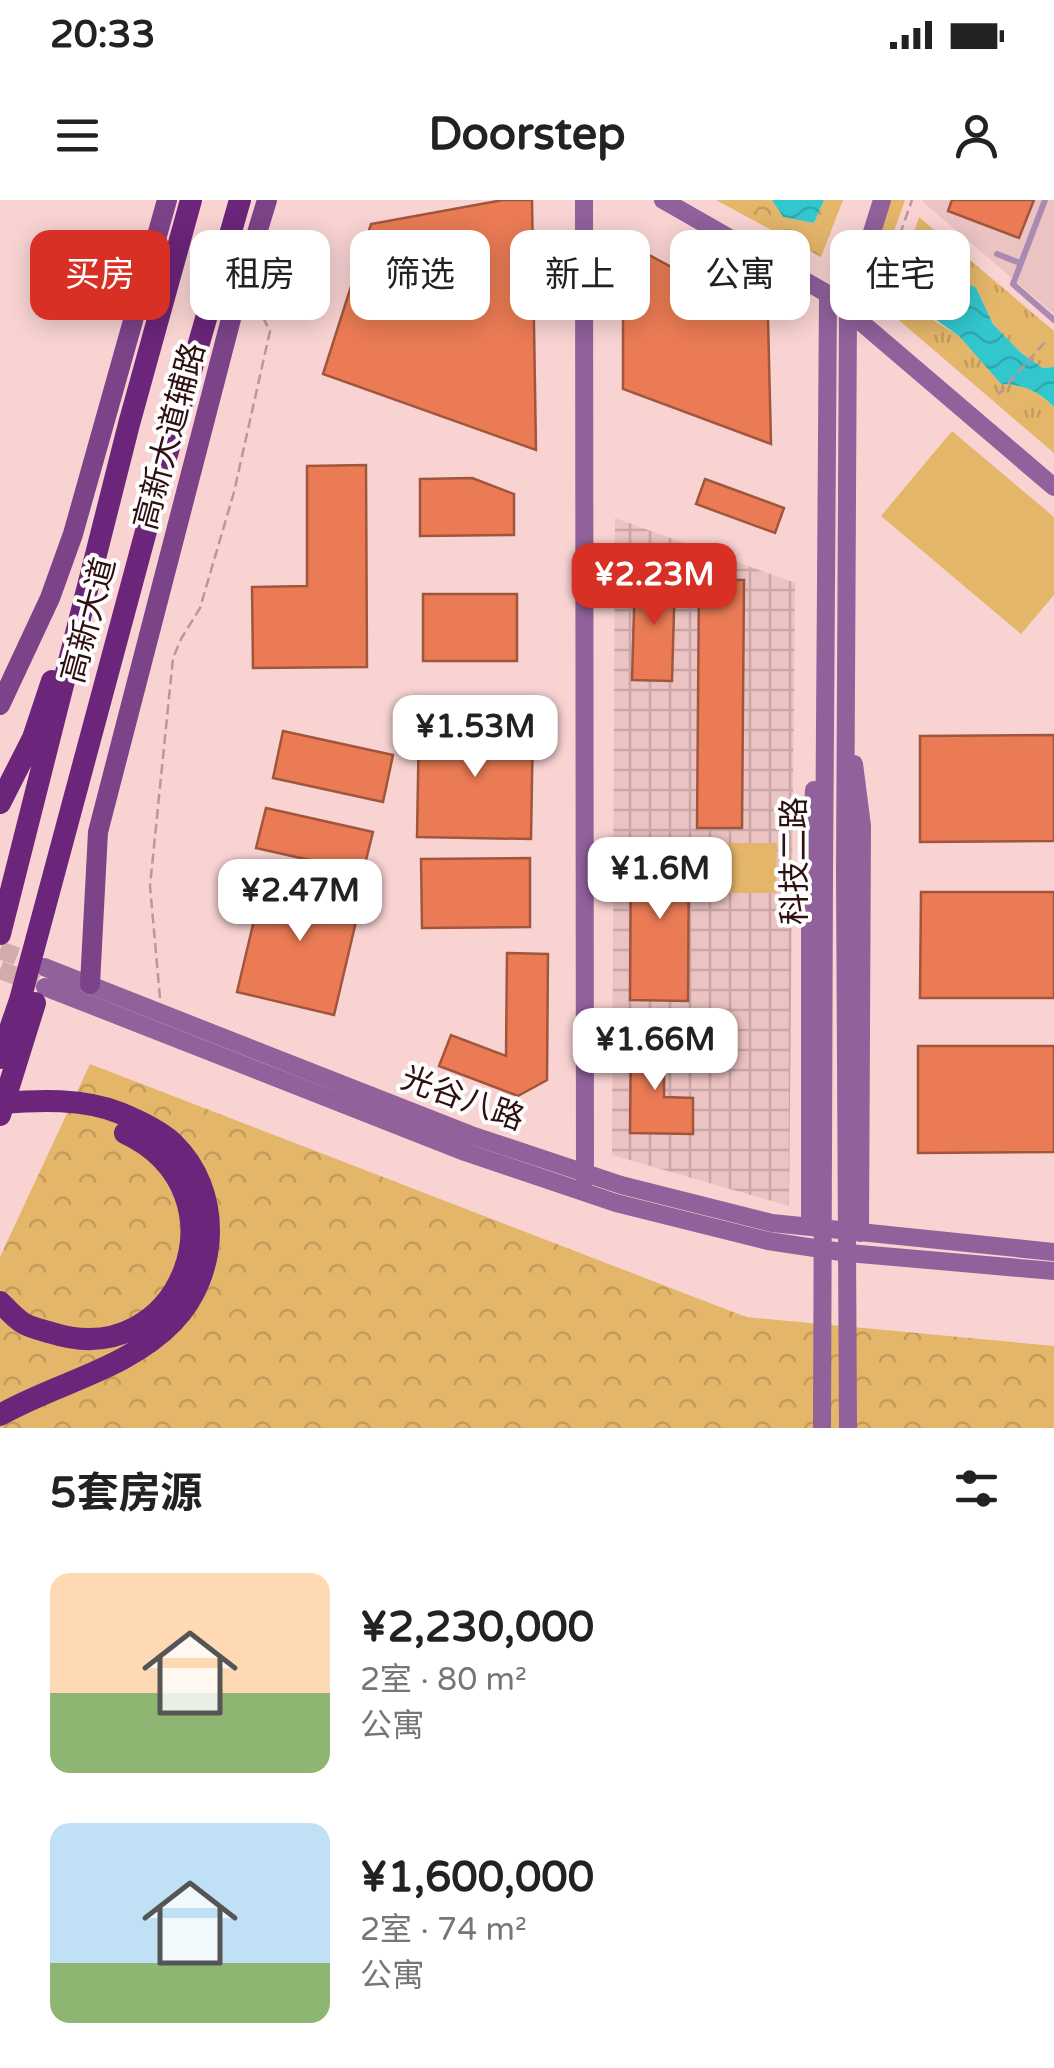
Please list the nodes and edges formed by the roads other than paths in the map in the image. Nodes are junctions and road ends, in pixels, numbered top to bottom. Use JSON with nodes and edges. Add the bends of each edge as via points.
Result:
{"nodes":[{"id":1,"x":167,"y":200,"type":"edge"},
{"id":2,"x":192,"y":200,"type":"edge"},
{"id":3,"x":240,"y":200,"type":"edge"},
{"id":4,"x":266,"y":200,"type":"edge"},
{"id":5,"x":584,"y":200,"type":"edge"},
{"id":6,"x":663,"y":200,"type":"edge"},
{"id":7,"x":882,"y":200,"type":"edge"},
{"id":8,"x":1045,"y":200,"type":"edge"},
{"id":9,"x":258,"y":230,"type":"edge"},
{"id":10,"x":873,"y":230,"type":"edge"},
{"id":11,"x":997,"y":254,"type":"dead end"},
{"id":12,"x":1020,"y":263,"type":"junction"},
{"id":13,"x":828,"y":294,"type":"joint"},
{"id":14,"x":229,"y":320,"type":"edge"},
{"id":15,"x":231,"y":320,"type":"edge"},
{"id":16,"x":848,"y":320,"type":"edge"},
{"id":17,"x":860,"y":320,"type":"edge"},
{"id":18,"x":1054,"y":320,"type":"edge"},
{"id":19,"x":182,"y":404,"type":"junction"},
{"id":20,"x":129,"y":424,"type":"junction"},
{"id":21,"x":1054,"y":487,"type":"edge"},
{"id":22,"x":62,"y":698,"type":"junction"},
{"id":23,"x":0,"y":705,"type":"edge"},
{"id":24,"x":98,"y":708,"type":"junction"},
{"id":25,"x":825,"y":730,"type":"junction"},
{"id":26,"x":846,"y":730,"type":"junction"},
{"id":27,"x":0,"y":803,"type":"edge"},
{"id":28,"x":0,"y":934,"type":"edge"},
{"id":29,"x":44,"y":967,"type":"tunnel mouth"},
{"id":30,"x":90,"y":984,"type":"junction"},
{"id":31,"x":33,"y":997,"type":"junction"},
{"id":32,"x":0,"y":1058,"type":"edge"},
{"id":33,"x":0,"y":1102,"type":"edge"},
{"id":34,"x":0,"y":1115,"type":"edge"},
{"id":35,"x":584,"y":1172,"type":"junction"},
{"id":36,"x":585,"y":1192,"type":"junction"},
{"id":37,"x":810,"y":1228,"type":"junction"},
{"id":38,"x":860,"y":1233,"type":"junction"},
{"id":39,"x":1054,"y":1252,"type":"edge"},
{"id":40,"x":1054,"y":1270,"type":"edge"},
{"id":41,"x":0,"y":1302,"type":"edge"},
{"id":42,"x":0,"y":1415,"type":"edge"},
{"id":43,"x":822,"y":1428,"type":"edge"},
{"id":44,"x":848,"y":1428,"type":"edge"}],
"edges":[{"from":1,"to":23,"type":"main road","via":[[73,534]]},
{"from":2,"to":20,"type":"highway","name":"高新大道"},
{"from":3,"to":19,"type":"highway","name":"高新大道"},
{"from":4,"to":9,"type":"main road","name":"高新大道辅路"},
{"from":5,"to":35,"type":"street"},
{"from":6,"to":13,"type":"street"},
{"from":7,"to":10,"type":"street","name":"科技二路"},
{"from":8,"to":12,"type":"lane"},
{"from":11,"to":12,"type":"lane"},
{"from":12,"to":18,"type":"lane","via":[[1013,284]]},
{"from":13,"to":25,"type":"street","name":"科技二路"},
{"from":14,"to":19,"type":"main road"},
{"from":15,"to":30,"type":"main road","name":"高新大道辅路","via":[[98,832]]},
{"from":16,"to":26,"type":"street","name":"科技二路"},
{"from":17,"to":21,"type":"street"},
{"from":19,"to":24,"type":"highway","name":"高新大道"},
{"from":20,"to":22,"type":"highway","name":"高新大道"},
{"from":20,"to":27,"type":"highway","via":[[33,738]]},
{"from":22,"to":24,"type":"highway"},
{"from":22,"to":28,"type":"highway","name":"高新大道"},
{"from":24,"to":31,"type":"highway","name":"高新大道","via":[[61,840]]},
{"from":25,"to":37,"type":"street","via":[[810,865]]},
{"from":25,"to":43,"type":"street","name":"科技二路","bridge":true},
{"from":26,"to":38,"type":"street","via":[[862,826]]},
{"from":26,"to":44,"type":"street","name":"科技二路","bridge":true},
{"from":29,"to":30,"type":"street","name":"光谷八路"},
{"from":30,"to":35,"type":"street","name":"光谷八路","via":[[471,1135]]},
{"from":31,"to":32,"type":"highway"},
{"from":31,"to":34,"type":"highway","bridge":true},
{"from":31,"to":36,"type":"street","name":"光谷八路"},
{"from":33,"to":42,"type":"highway","via":[[82,1104],[149,1128],[172,1142],[192,1167],[210,1224],[209,1255],[196,1292],[173,1323],[134,1353]]},
{"from":34,"to":41,"type":"highway","via":[[96,1119],[145,1142],[176,1174],[193,1236],[175,1291],[153,1316],[126,1331],[73,1340],[23,1323]]},
{"from":35,"to":36,"type":"street"},
{"from":35,"to":37,"type":"street","name":"光谷八路"},
{"from":36,"to":40,"type":"street","name":"光谷八路","via":[[768,1242]]},
{"from":37,"to":38,"type":"street","name":"光谷八路"},
{"from":38,"to":39,"type":"street","name":"光谷八路"}]}
